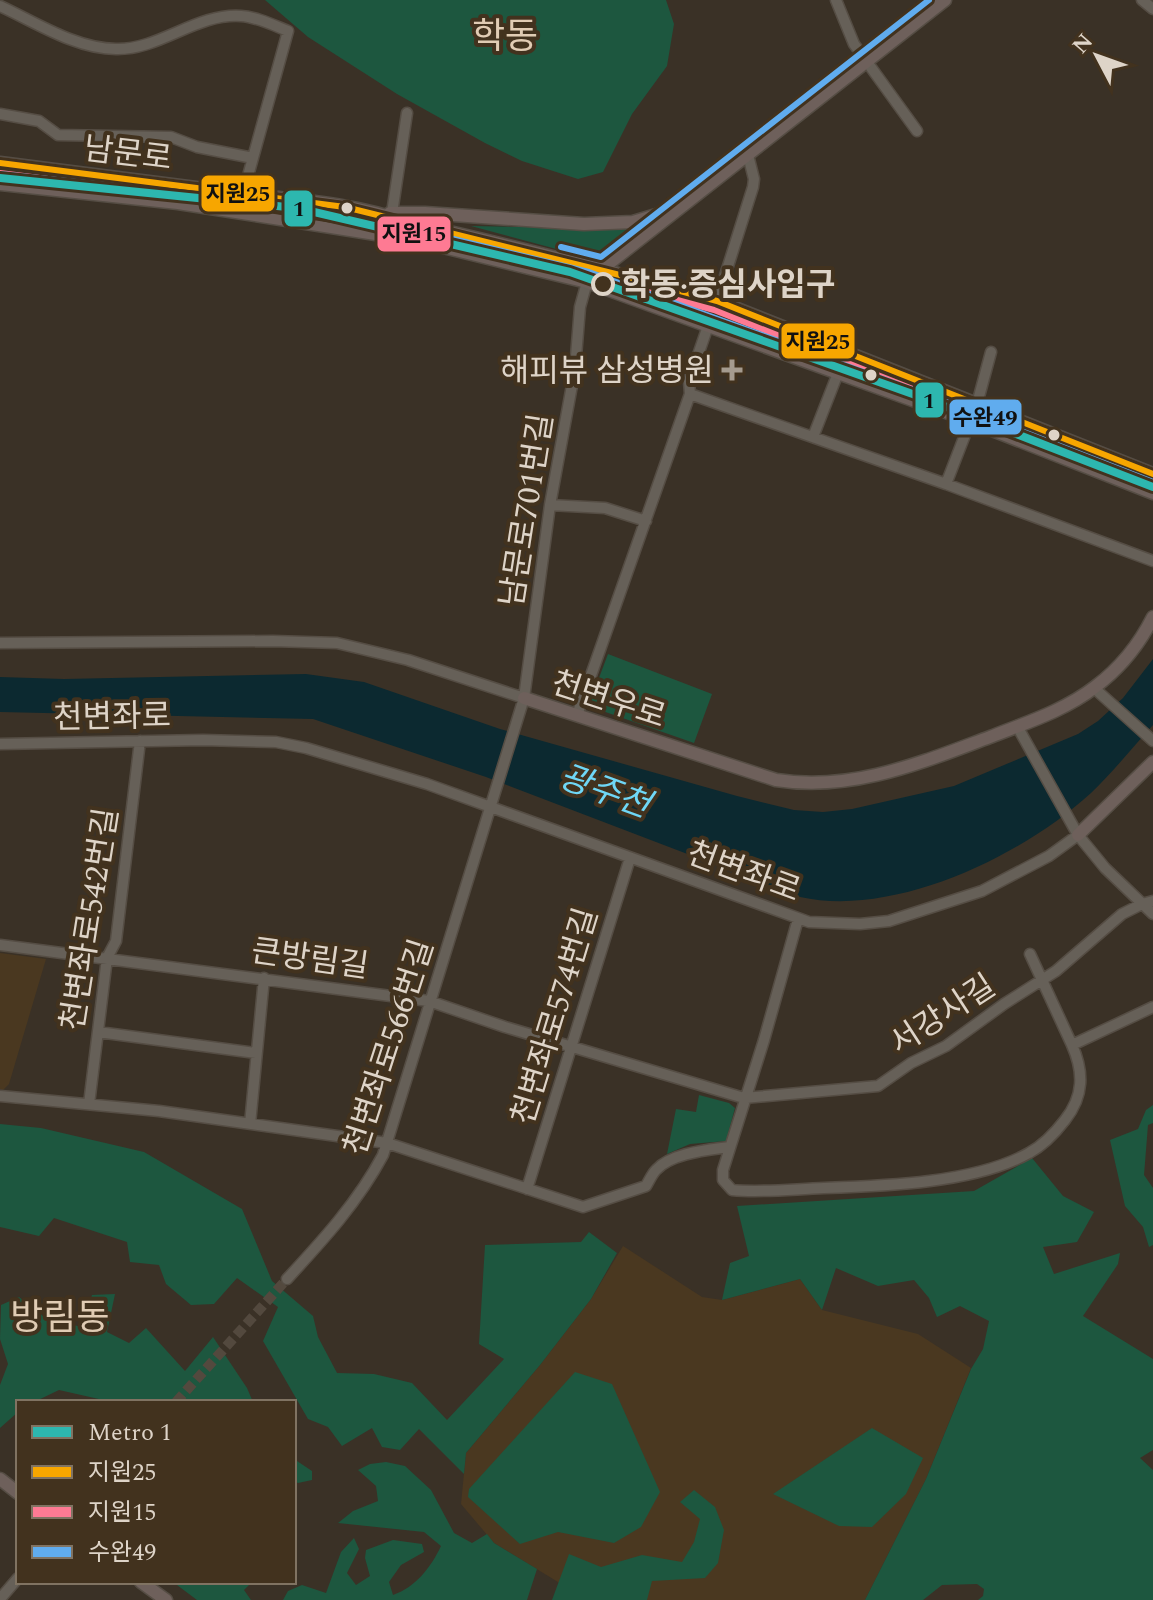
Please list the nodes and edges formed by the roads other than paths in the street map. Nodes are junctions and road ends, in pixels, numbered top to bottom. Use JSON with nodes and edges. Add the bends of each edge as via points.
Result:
{"nodes":[{"id":1,"x":836,"y":0,"type":"edge"},
{"id":2,"x":945,"y":0,"type":"edge"},
{"id":3,"x":1142,"y":0,"type":"edge"},
{"id":4,"x":0,"y":6,"type":"edge"},
{"id":5,"x":1153,"y":9,"type":"edge"},
{"id":6,"x":866,"y":62,"type":"junction"},
{"id":7,"x":407,"y":113,"type":"dead end"},
{"id":8,"x":0,"y":114,"type":"edge"},
{"id":9,"x":917,"y":131,"type":"dead end"},
{"id":10,"x":748,"y":155,"type":"junction"},
{"id":11,"x":253,"y":158,"type":"junction"},
{"id":12,"x":0,"y":163,"type":"edge"},
{"id":13,"x":0,"y":184,"type":"edge"},
{"id":14,"x":240,"y":194,"type":"junction"},
{"id":15,"x":212,"y":208,"type":"junction"},
{"id":16,"x":680,"y":208,"type":"junction"},
{"id":17,"x":374,"y":211,"type":"junction"},
{"id":18,"x":392,"y":213,"type":"junction"},
{"id":19,"x":603,"y":268,"type":"junction"},
{"id":20,"x":587,"y":282,"type":"junction"},
{"id":21,"x":717,"y":301,"type":"junction"},
{"id":22,"x":708,"y":326,"type":"junction"},
{"id":23,"x":991,"y":352,"type":"dead end"},
{"id":24,"x":838,"y":373,"type":"junction"},
{"id":25,"x":690,"y":394,"type":"junction"},
{"id":26,"x":977,"y":404,"type":"junction"},
{"id":27,"x":970,"y":422,"type":"junction"},
{"id":28,"x":813,"y":437,"type":"junction"},
{"id":29,"x":1153,"y":474,"type":"edge"},
{"id":30,"x":946,"y":484,"type":"junction"},
{"id":31,"x":1153,"y":493,"type":"edge"},
{"id":32,"x":550,"y":505,"type":"junction"},
{"id":33,"x":646,"y":521,"type":"junction"},
{"id":34,"x":1153,"y":561,"type":"edge"},
{"id":35,"x":1153,"y":617,"type":"edge"},
{"id":36,"x":0,"y":643,"type":"edge"},
{"id":37,"x":1094,"y":688,"type":"junction"},
{"id":38,"x":524,"y":698,"type":"junction"},
{"id":39,"x":577,"y":715,"type":"junction"},
{"id":40,"x":1017,"y":726,"type":"junction"},
{"id":41,"x":140,"y":741,"type":"junction"},
{"id":42,"x":1153,"y":741,"type":"edge"},
{"id":43,"x":0,"y":744,"type":"edge"},
{"id":44,"x":1153,"y":762,"type":"edge"},
{"id":45,"x":491,"y":806,"type":"junction"},
{"id":46,"x":1076,"y":832,"type":"junction"},
{"id":47,"x":630,"y":858,"type":"junction"},
{"id":48,"x":1147,"y":903,"type":"edge"},
{"id":49,"x":1153,"y":914,"type":"edge"},
{"id":50,"x":798,"y":919,"type":"junction"},
{"id":51,"x":0,"y":945,"type":"edge"},
{"id":52,"x":1030,"y":954,"type":"dead end"},
{"id":53,"x":107,"y":958,"type":"junction"},
{"id":54,"x":264,"y":978,"type":"junction"},
{"id":55,"x":1041,"y":982,"type":"junction"},
{"id":56,"x":429,"y":1001,"type":"junction"},
{"id":57,"x":1153,"y":1007,"type":"edge"},
{"id":58,"x":98,"y":1032,"type":"junction"},
{"id":59,"x":1072,"y":1045,"type":"junction"},
{"id":60,"x":571,"y":1047,"type":"junction"},
{"id":61,"x":256,"y":1053,"type":"junction"},
{"id":62,"x":0,"y":1096,"type":"edge"},
{"id":63,"x":744,"y":1098,"type":"junction"},
{"id":64,"x":89,"y":1104,"type":"junction"},
{"id":65,"x":250,"y":1124,"type":"junction"},
{"id":66,"x":387,"y":1143,"type":"junction"},
{"id":67,"x":729,"y":1147,"type":"junction"},
{"id":68,"x":527,"y":1189,"type":"junction"},
{"id":69,"x":287,"y":1279,"type":"tunnel mouth"},
{"id":70,"x":0,"y":1479,"type":"edge"},
{"id":71,"x":16,"y":1491,"type":"edge"},
{"id":72,"x":16,"y":1580,"type":"edge"},
{"id":73,"x":144,"y":1584,"type":"edge"},
{"id":74,"x":0,"y":1599,"type":"edge"},
{"id":75,"x":166,"y":1600,"type":"edge"}],
"edges":[{"from":1,"to":6,"type":"street"},
{"from":2,"to":6,"type":"main road"},
{"from":3,"to":5,"type":"street"},
{"from":4,"to":11,"type":"street","via":[[85,45],[110,49],[144,46],[230,16],[288,31]]},
{"from":6,"to":9,"type":"street"},
{"from":6,"to":10,"type":"main road"},
{"from":7,"to":18,"type":"street"},
{"from":8,"to":11,"type":"street","via":[[39,121],[58,135],[171,137]]},
{"from":10,"to":16,"type":"main road"},
{"from":10,"to":21,"type":"street","via":[[753,187]]},
{"from":11,"to":14,"type":"street"},
{"from":12,"to":14,"type":"main road","name":"남문로"},
{"from":13,"to":15,"type":"main road","name":"남문로"},
{"from":14,"to":15,"type":"main road","via":[[213,201]]},
{"from":14,"to":17,"type":"main road","name":"남문로"},
{"from":15,"to":20,"type":"main road","name":"남문로","via":[[427,243]]},
{"from":16,"to":18,"type":"main road","via":[[633,222],[584,224]]},
{"from":16,"to":19,"type":"main road"},
{"from":17,"to":18,"type":"main road"},
{"from":17,"to":19,"type":"main road","name":"남문로"},
{"from":19,"to":20,"type":"main road"},
{"from":19,"to":21,"type":"main road","name":"남문로"},
{"from":20,"to":22,"type":"main road","name":"남문로"},
{"from":20,"to":32,"type":"street","name":"남문로701번길"},
{"from":21,"to":26,"type":"main road","name":"남문로"},
{"from":22,"to":24,"type":"main road","name":"남문로"},
{"from":22,"to":25,"type":"street","via":[[689,381]]},
{"from":23,"to":26,"type":"street"},
{"from":24,"to":27,"type":"main road","name":"남문로"},
{"from":24,"to":28,"type":"street"},
{"from":25,"to":28,"type":"street"},
{"from":25,"to":33,"type":"street"},
{"from":26,"to":27,"type":"street"},
{"from":26,"to":29,"type":"main road","name":"남문로"},
{"from":27,"to":30,"type":"street"},
{"from":27,"to":31,"type":"main road","name":"남문로"},
{"from":28,"to":30,"type":"street"},
{"from":30,"to":34,"type":"street"},
{"from":32,"to":33,"type":"street","via":[[605,508]]},
{"from":32,"to":38,"type":"street","name":"남문로701번길"},
{"from":33,"to":39,"type":"street"},
{"from":35,"to":37,"type":"main road","name":"천변우로","via":[[1131,652]]},
{"from":36,"to":38,"type":"street","name":"천변우로","via":[[337,643]]},
{"from":37,"to":40,"type":"main road","name":"천변우로"},
{"from":37,"to":42,"type":"street"},
{"from":38,"to":39,"type":"main road","name":"천변우로"},
{"from":38,"to":45,"type":"street","name":"남문로701번길"},
{"from":39,"to":40,"type":"main road","name":"천변우로","via":[[759,776],[803,784],[882,775]]},
{"from":40,"to":46,"type":"street"},
{"from":41,"to":43,"type":"street","name":"천변좌로"},
{"from":41,"to":45,"type":"street","name":"천변좌로","via":[[276,742],[388,771]]},
{"from":41,"to":53,"type":"street","name":"천변좌로542번길","via":[[116,941]]},
{"from":44,"to":46,"type":"main road","name":"천변좌로"},
{"from":45,"to":47,"type":"street","name":"천변좌로"},
{"from":45,"to":56,"type":"street","name":"천변좌로566번길"},
{"from":46,"to":48,"type":"street","via":[[1105,868]]},
{"from":46,"to":50,"type":"street","name":"천변좌로","via":[[1049,856],[982,891],[889,921]]},
{"from":47,"to":50,"type":"street","name":"천변좌로"},
{"from":47,"to":60,"type":"street","name":"천변좌로574번길"},
{"from":48,"to":49,"type":"street"},
{"from":48,"to":55,"type":"street","name":"서강사길","via":[[1122,914]]},
{"from":50,"to":63,"type":"street"},
{"from":51,"to":53,"type":"street","name":"큰방림길"},
{"from":52,"to":55,"type":"street"},
{"from":53,"to":54,"type":"street","name":"큰방림길"},
{"from":53,"to":58,"type":"street","name":"천변좌로542번길"},
{"from":54,"to":56,"type":"street","name":"큰방림길"},
{"from":54,"to":61,"type":"street"},
{"from":55,"to":59,"type":"street"},
{"from":55,"to":63,"type":"street","name":"서강사길","via":[[878,1086]]},
{"from":56,"to":60,"type":"street","name":"큰방림길"},
{"from":56,"to":66,"type":"street","name":"천변좌로566번길"},
{"from":57,"to":59,"type":"street"},
{"from":58,"to":61,"type":"street"},
{"from":58,"to":64,"type":"street","name":"천변좌로542번길"},
{"from":59,"to":67,"type":"street","via":[[1081,1075],[1079,1096],[1069,1115],[1031,1152],[993,1167],[869,1186],[744,1191],[732,1190],[723,1180]]},
{"from":60,"to":63,"type":"street","name":"큰방림길"},
{"from":60,"to":68,"type":"street","name":"천변좌로574번길"},
{"from":61,"to":65,"type":"street"},
{"from":62,"to":64,"type":"street"},
{"from":63,"to":67,"type":"street"},
{"from":64,"to":65,"type":"street"},
{"from":65,"to":66,"type":"street"},
{"from":66,"to":68,"type":"street"},
{"from":66,"to":69,"type":"street","name":"천변좌로566번길","via":[[369,1183]]},
{"from":67,"to":68,"type":"street","via":[[664,1163],[646,1186],[583,1207]]},
{"from":70,"to":71,"type":"main road"},
{"from":72,"to":74,"type":"street"},
{"from":73,"to":75,"type":"main road"}]}
